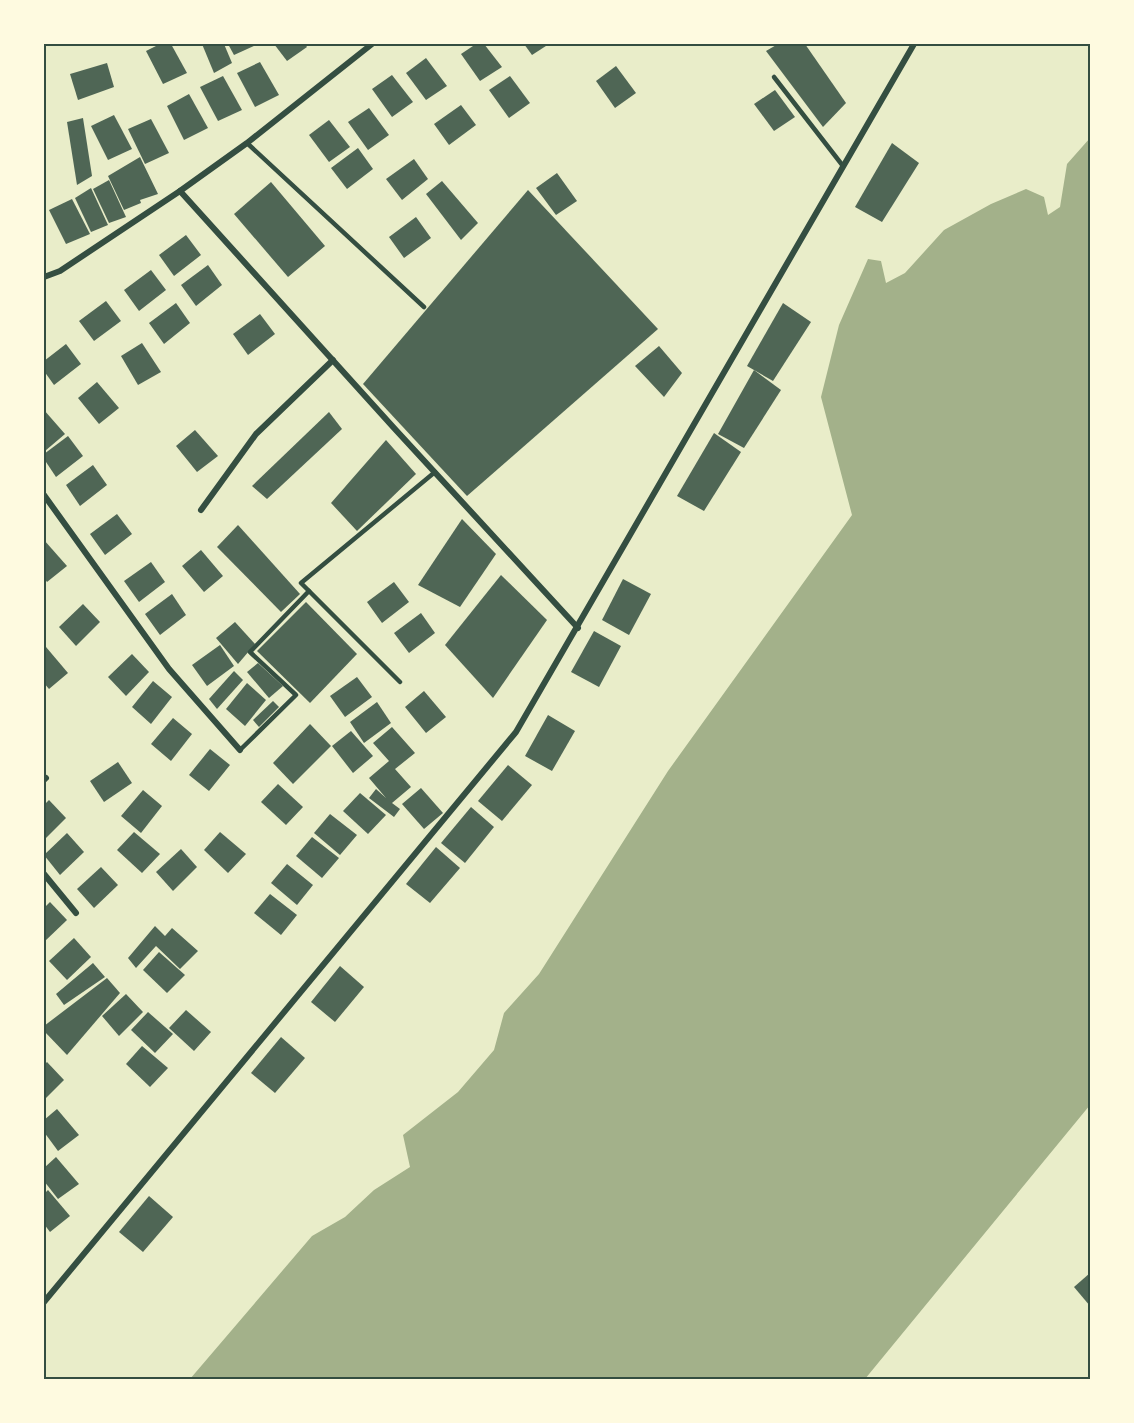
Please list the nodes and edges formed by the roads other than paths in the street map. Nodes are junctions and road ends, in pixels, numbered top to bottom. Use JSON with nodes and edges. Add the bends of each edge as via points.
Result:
{"nodes":[{"id":1,"x":372,"y":44,"type":"edge"},
{"id":2,"x":914,"y":44,"type":"edge"},
{"id":3,"x":774,"y":77,"type":"dead end"},
{"id":4,"x":247,"y":143,"type":"junction"},
{"id":5,"x":843,"y":166,"type":"junction"},
{"id":6,"x":180,"y":191,"type":"junction"},
{"id":7,"x":44,"y":276,"type":"edge"},
{"id":8,"x":424,"y":307,"type":"dead end"},
{"id":9,"x":333,"y":360,"type":"junction"},
{"id":10,"x":435,"y":472,"type":"junction"},
{"id":11,"x":44,"y":495,"type":"edge"},
{"id":12,"x":201,"y":510,"type":"dead end"},
{"id":13,"x":309,"y":591,"type":"junction"},
{"id":14,"x":578,"y":628,"type":"junction"},
{"id":15,"x":400,"y":682,"type":"dead end"},
{"id":16,"x":240,"y":750,"type":"joint"},
{"id":17,"x":44,"y":874,"type":"edge"},
{"id":18,"x":76,"y":913,"type":"dead end"},
{"id":19,"x":44,"y":1302,"type":"edge"}],
"edges":[{"from":1,"to":4,"type":"street"},
{"from":2,"to":5,"type":"street"},
{"from":3,"to":5,"type":"lane"},
{"from":4,"to":6,"type":"street"},
{"from":4,"to":8,"type":"lane"},
{"from":5,"to":14,"type":"street"},
{"from":6,"to":7,"type":"street","via":[[60,271]]},
{"from":6,"to":9,"type":"street"},
{"from":9,"to":10,"type":"street"},
{"from":9,"to":12,"type":"street","via":[[256,434]]},
{"from":10,"to":13,"type":"lane","via":[[301,583]]},
{"from":10,"to":14,"type":"street"},
{"from":11,"to":16,"type":"street","via":[[169,669]]},
{"from":13,"to":15,"type":"lane"},
{"from":13,"to":16,"type":"lane","via":[[250,652],[296,694]]},
{"from":14,"to":19,"type":"street","via":[[516,732]]},
{"from":17,"to":18,"type":"street"}]}
